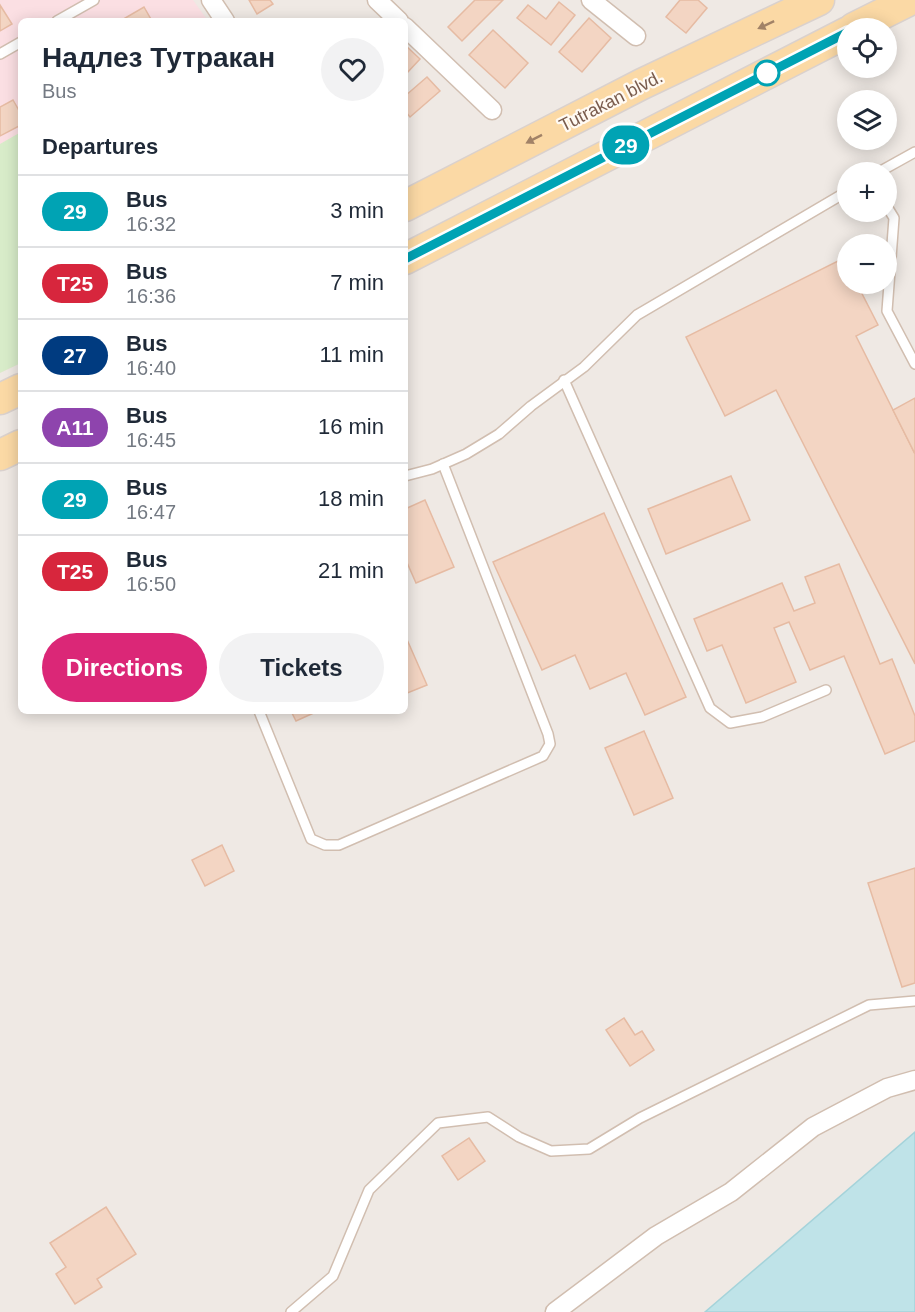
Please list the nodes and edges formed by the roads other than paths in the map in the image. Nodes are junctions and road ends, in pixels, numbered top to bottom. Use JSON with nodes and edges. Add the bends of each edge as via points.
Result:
{"nodes":[{"id":1,"x":94,"y":0,"type":"edge"},
{"id":2,"x":211,"y":0,"type":"edge"},
{"id":3,"x":377,"y":0,"type":"edge"},
{"id":4,"x":591,"y":0,"type":"edge"},
{"id":5,"x":819,"y":0,"type":"edge"},
{"id":6,"x":910,"y":0,"type":"edge"},
{"id":7,"x":62,"y":18,"type":"edge"},
{"id":8,"x":223,"y":18,"type":"edge"},
{"id":9,"x":396,"y":18,"type":"edge"},
{"id":10,"x":874,"y":18,"type":"edge"},
{"id":11,"x":408,"y":30,"type":"edge"},
{"id":12,"x":636,"y":36,"type":"dead end"},
{"id":13,"x":837,"y":38,"type":"edge"},
{"id":14,"x":18,"y":44,"type":"edge"},
{"id":15,"x":0,"y":54,"type":"edge"},
{"id":16,"x":492,"y":110,"type":"dead end"},
{"id":17,"x":915,"y":152,"type":"edge"},
{"id":18,"x":897,"y":162,"type":"edge"},
{"id":19,"x":837,"y":197,"type":"edge"},
{"id":20,"x":408,"y":204,"type":"edge"},
{"id":21,"x":894,"y":222,"type":"edge"},
{"id":22,"x":408,"y":257,"type":"edge"},
{"id":23,"x":915,"y":364,"type":"edge"},
{"id":24,"x":564,"y":380,"type":"junction"},
{"id":25,"x":18,"y":390,"type":"edge"},
{"id":26,"x":0,"y":399,"type":"edge"},
{"id":27,"x":18,"y":446,"type":"edge"},
{"id":28,"x":0,"y":455,"type":"edge"},
{"id":29,"x":443,"y":464,"type":"junction"},
{"id":30,"x":408,"y":475,"type":"edge"},
{"id":31,"x":826,"y":690,"type":"dead end"},
{"id":32,"x":260,"y":714,"type":"edge"},
{"id":33,"x":915,"y":1001,"type":"edge"},
{"id":34,"x":915,"y":1080,"type":"edge"},
{"id":35,"x":291,"y":1312,"type":"edge"},
{"id":36,"x":555,"y":1312,"type":"edge"}],
"edges":[{"from":1,"to":7,"type":"lane"},
{"from":2,"to":8,"type":"street"},
{"from":3,"to":9,"type":"street"},
{"from":4,"to":12,"type":"street"},
{"from":5,"to":20,"type":"main road","name":"Tutrakan blvd.","one_way":true,"via":[[642,84]]},
{"from":6,"to":10,"type":"main road"},
{"from":11,"to":16,"type":"street"},
{"from":13,"to":22,"type":"main road"},
{"from":14,"to":15,"type":"lane"},
{"from":17,"to":18,"type":"lane"},
{"from":19,"to":24,"type":"lane","via":[[637,315],[584,367]]},
{"from":21,"to":23,"type":"lane","via":[[887,311]]},
{"from":24,"to":29,"type":"lane","via":[[499,434]]},
{"from":24,"to":31,"type":"lane","via":[[710,708],[729,723],[762,717]]},
{"from":25,"to":26,"type":"main road"},
{"from":27,"to":28,"type":"main road"},
{"from":29,"to":30,"type":"lane"},
{"from":29,"to":32,"type":"lane","via":[[548,734],[550,744],[543,756],[339,845],[325,845],[311,839]]},
{"from":33,"to":35,"type":"lane","via":[[869,1005],[640,1118],[589,1149],[551,1151],[488,1117],[438,1123],[369,1190],[333,1276]]},
{"from":34,"to":36,"type":"street","via":[[887,1088],[813,1127],[731,1192],[656,1236]]}]}
